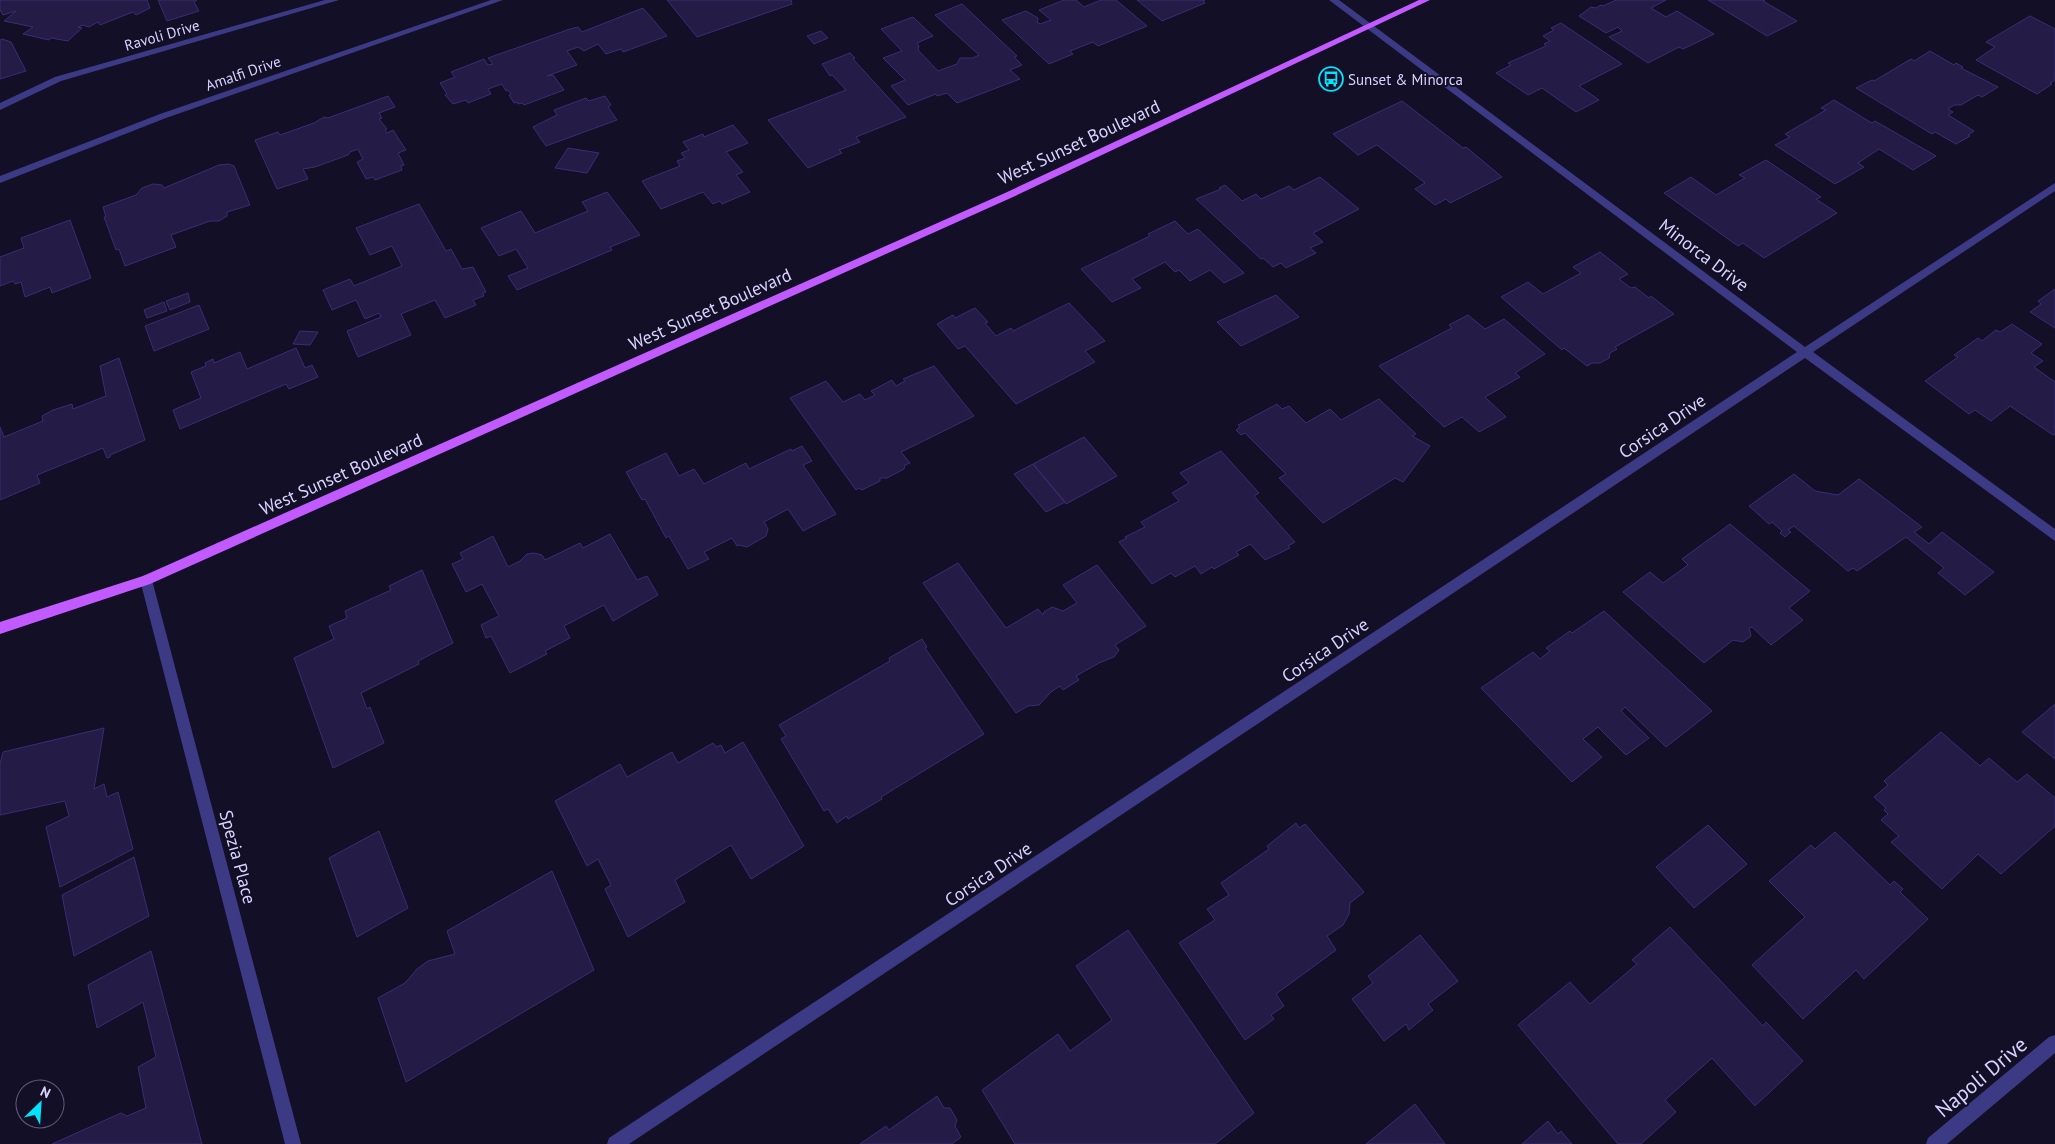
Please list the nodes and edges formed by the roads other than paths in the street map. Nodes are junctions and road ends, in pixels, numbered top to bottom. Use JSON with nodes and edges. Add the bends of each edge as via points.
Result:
{"nodes":[{"id":1,"x":335,"y":0,"type":"edge"},
{"id":2,"x":499,"y":0,"type":"edge"},
{"id":3,"x":1333,"y":0,"type":"edge"},
{"id":4,"x":1426,"y":0,"type":"edge"},
{"id":5,"x":1368,"y":26,"type":"junction"},
{"id":6,"x":0,"y":107,"type":"edge"},
{"id":7,"x":0,"y":180,"type":"edge"},
{"id":8,"x":2055,"y":186,"type":"edge"},
{"id":9,"x":1806,"y":353,"type":"junction"},
{"id":10,"x":2055,"y":536,"type":"edge"},
{"id":11,"x":146,"y":580,"type":"junction"},
{"id":12,"x":0,"y":628,"type":"edge"},
{"id":13,"x":2055,"y":1043,"type":"edge"},
{"id":14,"x":293,"y":1144,"type":"edge"},
{"id":15,"x":615,"y":1144,"type":"edge"},
{"id":16,"x":1934,"y":1144,"type":"edge"}],
"edges":[{"from":1,"to":6,"type":"street","name":"Ravoli Drive","via":[[58,79]]},
{"from":2,"to":7,"type":"street","name":"Amalfi Drive","via":[[163,116]]},
{"from":3,"to":5,"type":"street","name":"Minorca Drive"},
{"from":4,"to":5,"type":"main road","name":"West Sunset Boulevard"},
{"from":5,"to":9,"type":"street","name":"Minorca Drive"},
{"from":5,"to":11,"type":"main road","name":"West Sunset Boulevard","via":[[1009,195]]},
{"from":8,"to":9,"type":"street","name":"Corsica Drive"},
{"from":9,"to":10,"type":"street","name":"Minorca Drive"},
{"from":9,"to":15,"type":"street","name":"Corsica Drive"},
{"from":11,"to":12,"type":"main road","name":"West Sunset Boulevard"},
{"from":11,"to":14,"type":"street","name":"Spezia Place"},
{"from":13,"to":16,"type":"street","name":"Napoli Drive"}]}
